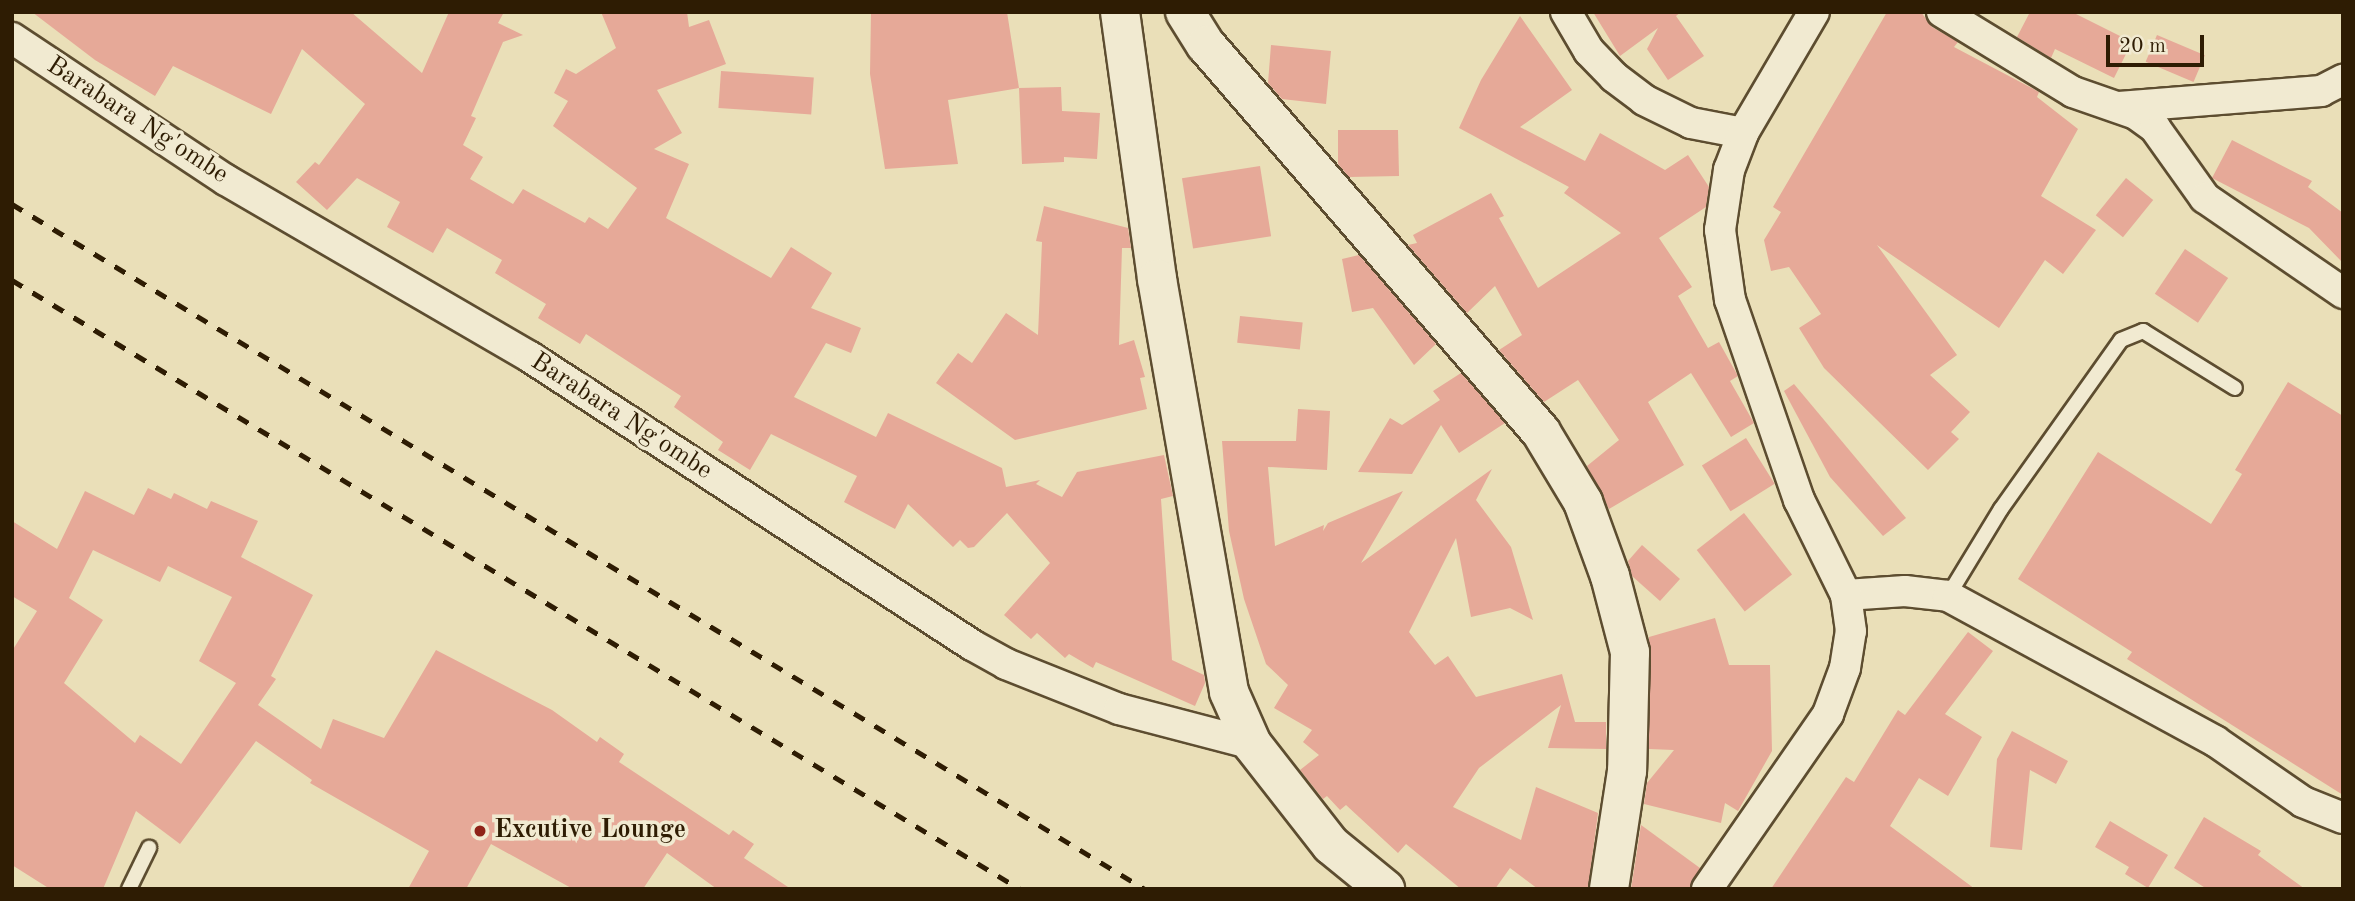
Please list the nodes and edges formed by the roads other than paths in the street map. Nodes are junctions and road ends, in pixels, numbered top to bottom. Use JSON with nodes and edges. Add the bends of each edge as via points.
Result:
{"nodes":[{"id":1,"x":1120,"y":12,"type":"edge"},
{"id":2,"x":1185,"y":12,"type":"edge"},
{"id":3,"x":1566,"y":12,"type":"edge"},
{"id":4,"x":1814,"y":12,"type":"edge"},
{"id":5,"x":1942,"y":12,"type":"edge"},
{"id":6,"x":12,"y":38,"type":"edge"},
{"id":7,"x":2343,"y":80,"type":"edge"},
{"id":8,"x":2118,"y":107,"type":"junction"},
{"id":9,"x":1743,"y":133,"type":"junction"},
{"id":10,"x":2343,"y":293,"type":"edge"},
{"id":11,"x":2235,"y":388,"type":"dead end"},
{"id":12,"x":1846,"y":595,"type":"junction"},
{"id":13,"x":1948,"y":596,"type":"junction"},
{"id":14,"x":1252,"y":744,"type":"junction"},
{"id":15,"x":2343,"y":818,"type":"edge"},
{"id":16,"x":149,"y":848,"type":"dead end"},
{"id":17,"x":129,"y":889,"type":"edge"},
{"id":18,"x":1385,"y":889,"type":"edge"},
{"id":19,"x":1609,"y":889,"type":"edge"},
{"id":20,"x":1707,"y":889,"type":"edge"}],
"edges":[{"from":1,"to":14,"type":"main road","via":[[1157,279],[1229,692]]},
{"from":2,"to":19,"type":"main road","via":[[1206,45],[1541,432],[1583,502],[1610,576],[1629,652],[1627,771]]},
{"from":3,"to":9,"type":"street","via":[[1589,51],[1614,78],[1644,100],[1691,123]]},
{"from":4,"to":9,"type":"street"},
{"from":5,"to":8,"type":"street","via":[[2073,92]]},
{"from":6,"to":14,"type":"street","name":"Barabara Ng'ombe","via":[[226,180],[530,357],[995,658],[1119,709]]},
{"from":7,"to":8,"type":"street","via":[[2321,91]]},
{"from":8,"to":10,"type":"street","via":[[2155,128],[2205,198]]},
{"from":9,"to":12,"type":"street","via":[[1729,170],[1720,230],[1730,300],[1798,500]]},
{"from":11,"to":13,"type":"lane","via":[[2143,331],[2121,340],[2001,509]]},
{"from":12,"to":13,"type":"street","via":[[1905,591]]},
{"from":12,"to":20,"type":"street","via":[[1851,631],[1845,668],[1828,714]]},
{"from":13,"to":15,"type":"street","via":[[2215,741],[2303,802]]},
{"from":14,"to":18,"type":"main road","via":[[1331,845]]},
{"from":16,"to":17,"type":"lane"}]}
